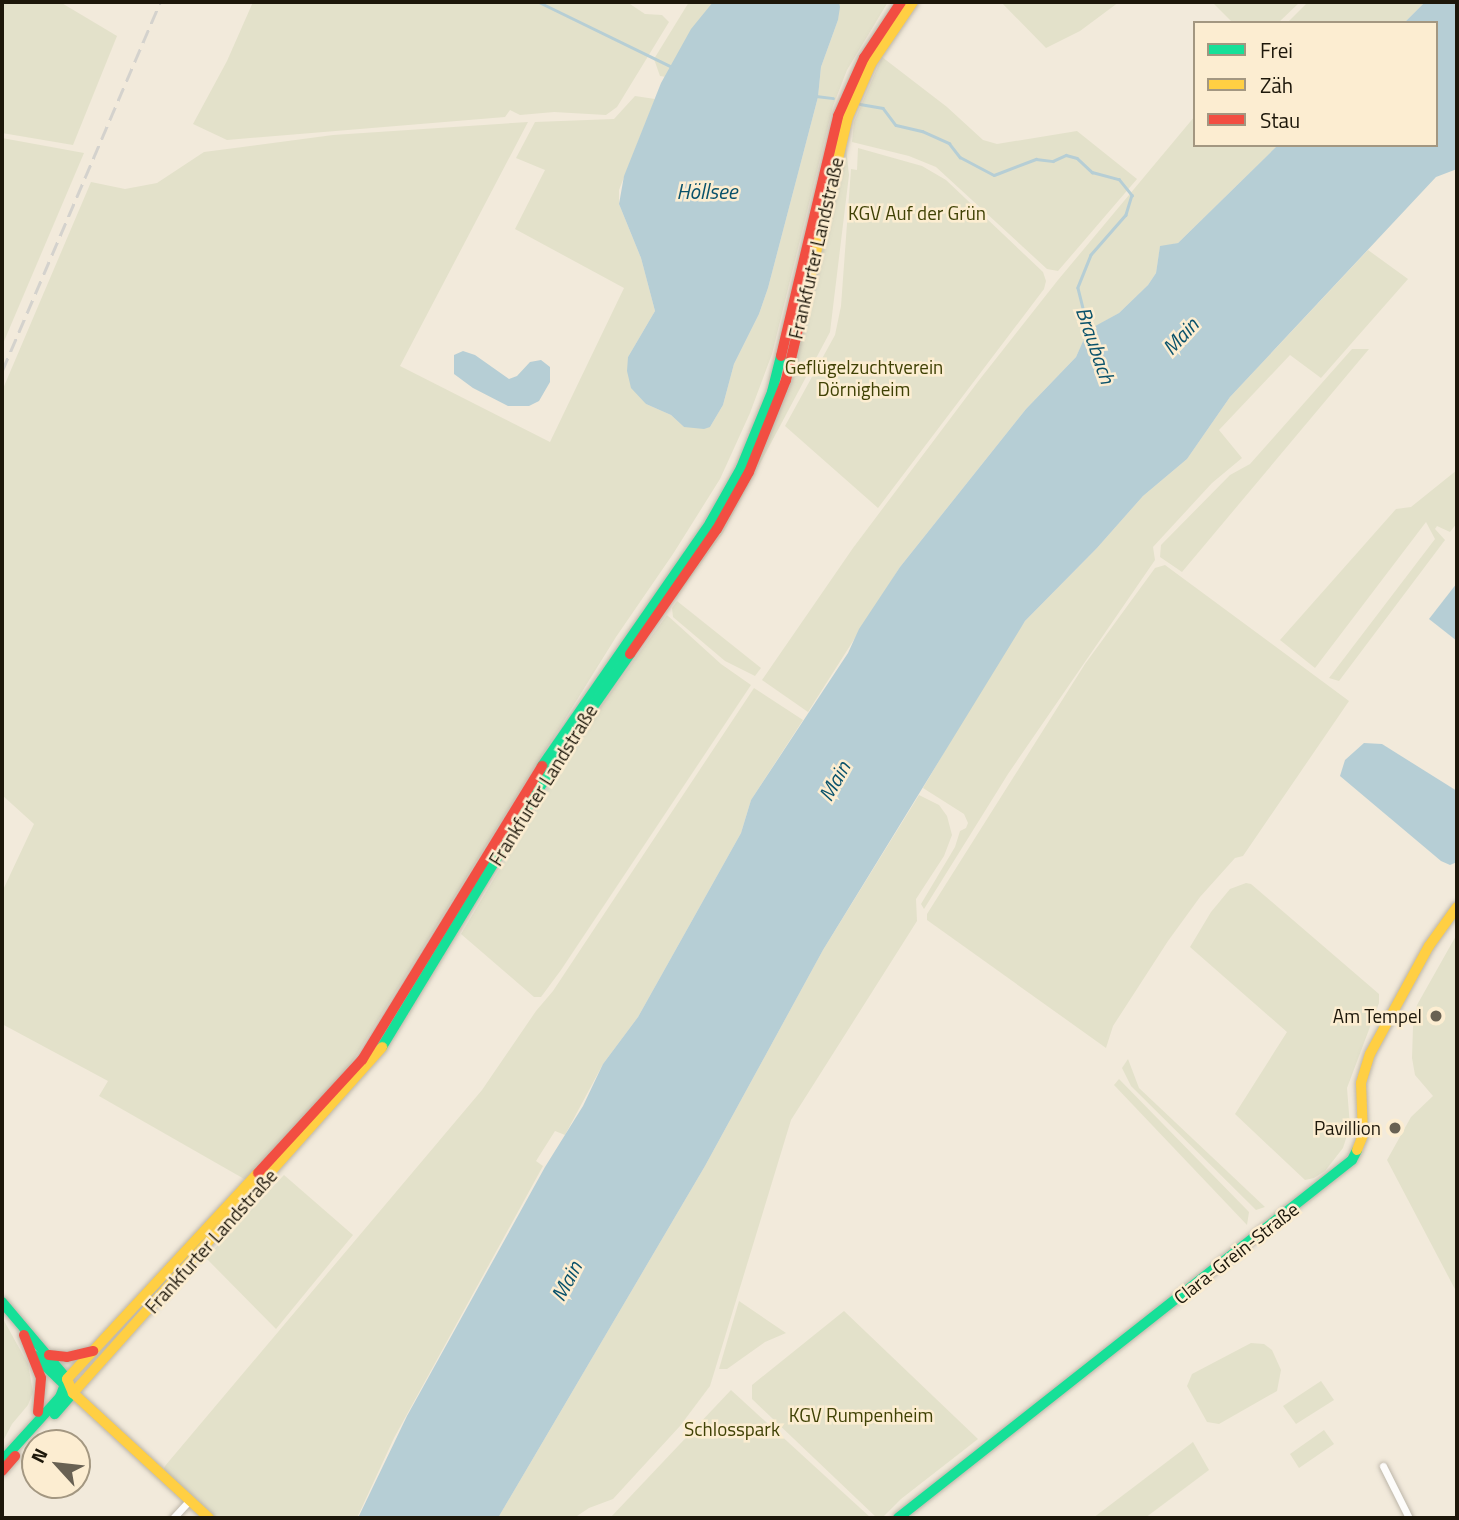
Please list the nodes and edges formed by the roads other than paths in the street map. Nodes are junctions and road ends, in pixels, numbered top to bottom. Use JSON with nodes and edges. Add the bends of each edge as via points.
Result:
{"nodes":[{"id":1,"x":901,"y":2,"type":"edge"},
{"id":2,"x":913,"y":2,"type":"edge"},
{"id":3,"x":1457,"y":907,"type":"edge"},
{"id":4,"x":2,"y":1302,"type":"edge"},
{"id":5,"x":20,"y":1326,"type":"junction"},
{"id":6,"x":94,"y":1351,"type":"junction"},
{"id":7,"x":49,"y":1355,"type":"junction"},
{"id":8,"x":35,"y":1356,"type":"junction"},
{"id":9,"x":69,"y":1388,"type":"junction"},
{"id":10,"x":38,"y":1412,"type":"junction"},
{"id":11,"x":2,"y":1450,"type":"edge"},
{"id":12,"x":2,"y":1461,"type":"edge"},
{"id":13,"x":1384,"y":1466,"type":"dead end"},
{"id":14,"x":2,"y":1471,"type":"edge"},
{"id":15,"x":190,"y":1500,"type":"junction"},
{"id":16,"x":173,"y":1518,"type":"edge"},
{"id":17,"x":209,"y":1518,"type":"edge"},
{"id":18,"x":898,"y":1518,"type":"edge"},
{"id":19,"x":1409,"y":1518,"type":"edge"}],
"edges":[{"from":1,"to":6,"type":"main road","name":"Frankfurter Landstraße","via":[[864,58],[838,116],[772,392],[746,456],[710,523],[551,751],[362,1060]]},
{"from":2,"to":9,"type":"main road","name":"Frankfurter Landstraße","via":[[871,64],[848,117],[786,380],[749,472],[722,520],[560,754],[375,1058]]},
{"from":3,"to":18,"type":"main road","name":"Clara-Grein-Straße","via":[[1429,946],[1370,1054],[1360,1083],[1363,1135],[1352,1160]]},
{"from":4,"to":5,"type":"main road"},
{"from":5,"to":7,"type":"main road"},
{"from":5,"to":8,"type":"main road"},
{"from":6,"to":7,"type":"main road","via":[[67,1357]]},
{"from":6,"to":9,"type":"main road","name":"Frankfurter Landstraße"},
{"from":7,"to":9,"type":"main road"},
{"from":8,"to":9,"type":"main road"},
{"from":8,"to":10,"type":"main road","via":[[42,1382]]},
{"from":9,"to":10,"type":"main road","name":"Frankfurter Landstraße"},
{"from":9,"to":12,"type":"main road"},
{"from":9,"to":14,"type":"main road","name":"Frankfurter Landstraße"},
{"from":9,"to":15,"type":"main road"},
{"from":10,"to":11,"type":"main road","name":"Frankfurter Landstraße"},
{"from":13,"to":19,"type":"street"},
{"from":15,"to":16,"type":"street"},
{"from":15,"to":17,"type":"main road"}]}
